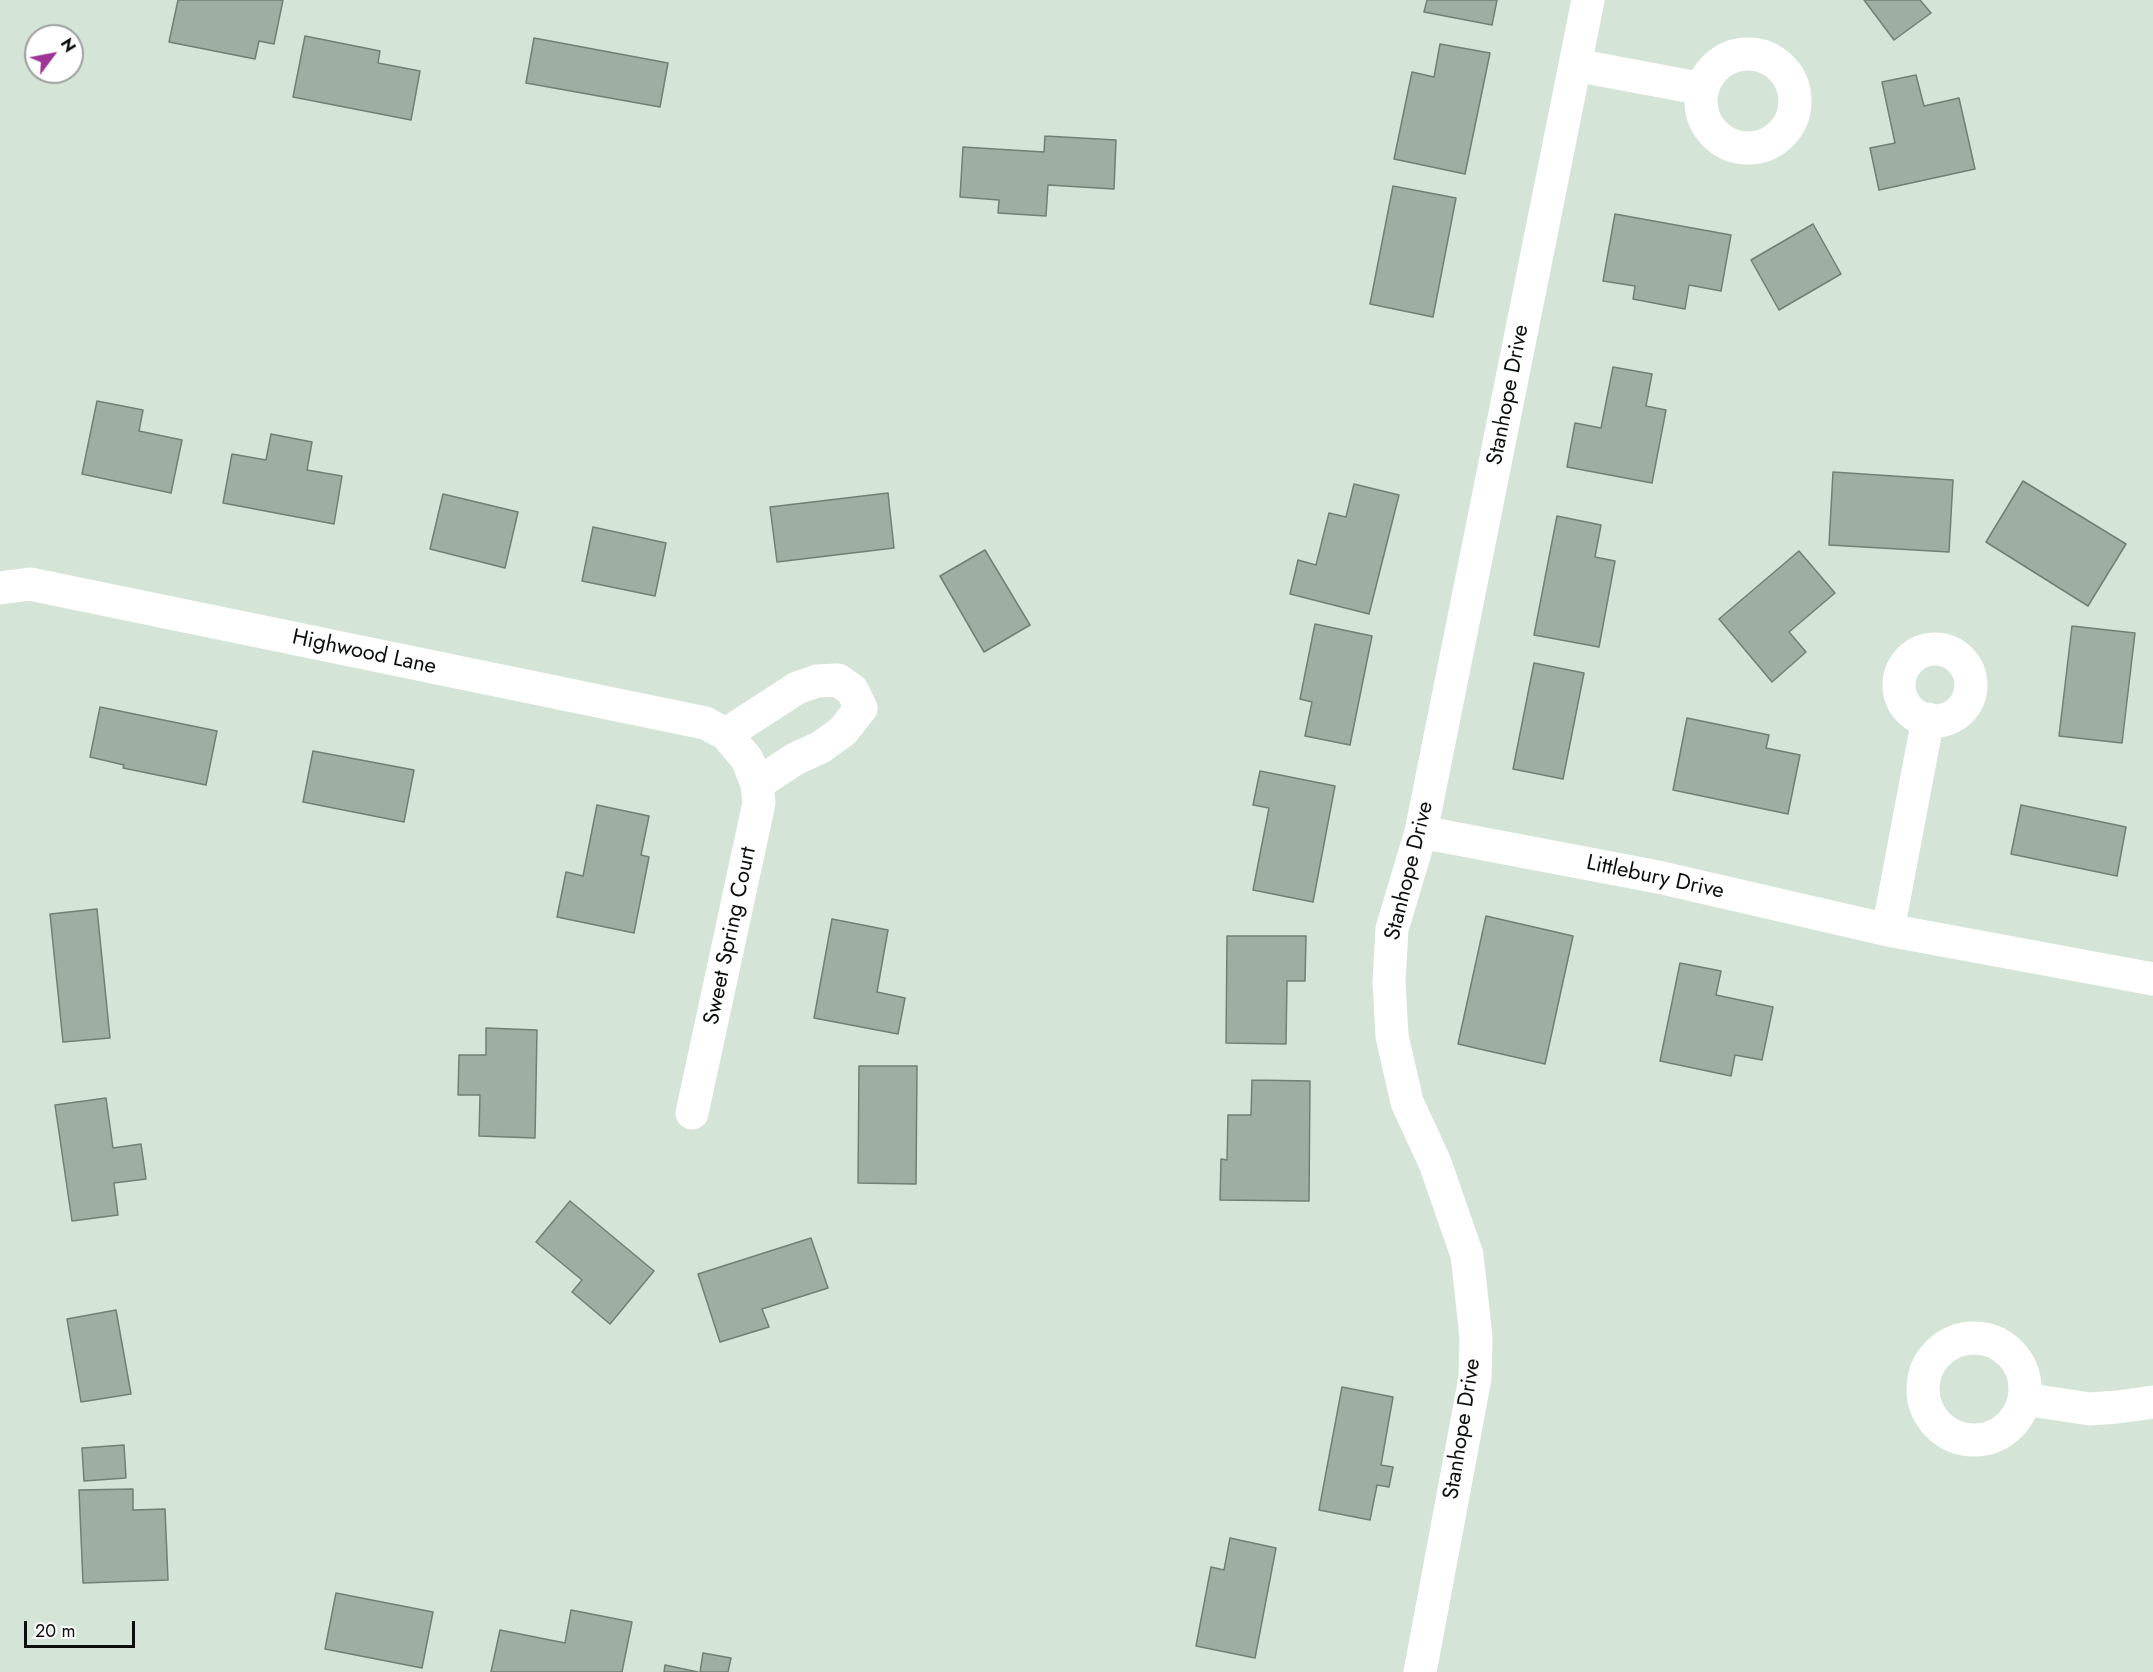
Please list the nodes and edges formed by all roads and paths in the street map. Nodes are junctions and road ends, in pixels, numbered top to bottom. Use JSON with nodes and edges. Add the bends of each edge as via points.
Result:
{"nodes":[{"id":1,"x":1588,"y":0,"type":"edge"},
{"id":2,"x":1575,"y":65,"type":"junction"},
{"id":3,"x":1703,"y":89,"type":"dead end"},
{"id":4,"x":0,"y":588,"type":"edge"},
{"id":5,"x":1928,"y":719,"type":"dead end"},
{"id":6,"x":726,"y":734,"type":"junction"},
{"id":7,"x":752,"y":772,"type":"junction"},
{"id":8,"x":1421,"y":832,"type":"junction"},
{"id":9,"x":1888,"y":930,"type":"junction"},
{"id":10,"x":2153,"y":980,"type":"edge"},
{"id":11,"x":692,"y":1113,"type":"dead end"},
{"id":12,"x":2024,"y":1399,"type":"dead end"},
{"id":13,"x":2153,"y":1402,"type":"edge"},
{"id":14,"x":1420,"y":1672,"type":"edge"}],
"edges":[{"from":1,"to":2,"type":"street","name":"Stanhope Drive"},
{"from":2,"to":3,"type":"street"},
{"from":2,"to":8,"type":"street","name":"Stanhope Drive"},
{"from":4,"to":6,"type":"street","name":"Highwood Lane","via":[[30,584],[705,723]]},
{"from":5,"to":9,"type":"street"},
{"from":6,"to":7,"type":"street","name":"Highwood Lane"},
{"from":6,"to":7,"type":"street","via":[[797,688],[817,681],[838,680],[852,690],[861,708],[843,731],[795,759]]},
{"from":7,"to":11,"type":"street","name":"Sweet Spring Court","via":[[759,803]]},
{"from":8,"to":9,"type":"street","name":"Littlebury Drive","via":[[1658,877]]},
{"from":8,"to":14,"type":"street","name":"Stanhope Drive","via":[[1392,930],[1392,1036],[1407,1101],[1435,1163],[1467,1255],[1476,1337],[1475,1378]]},
{"from":9,"to":10,"type":"street","name":"Littlebury Drive"},
{"from":12,"to":13,"type":"street","via":[[2090,1408]]}]}
